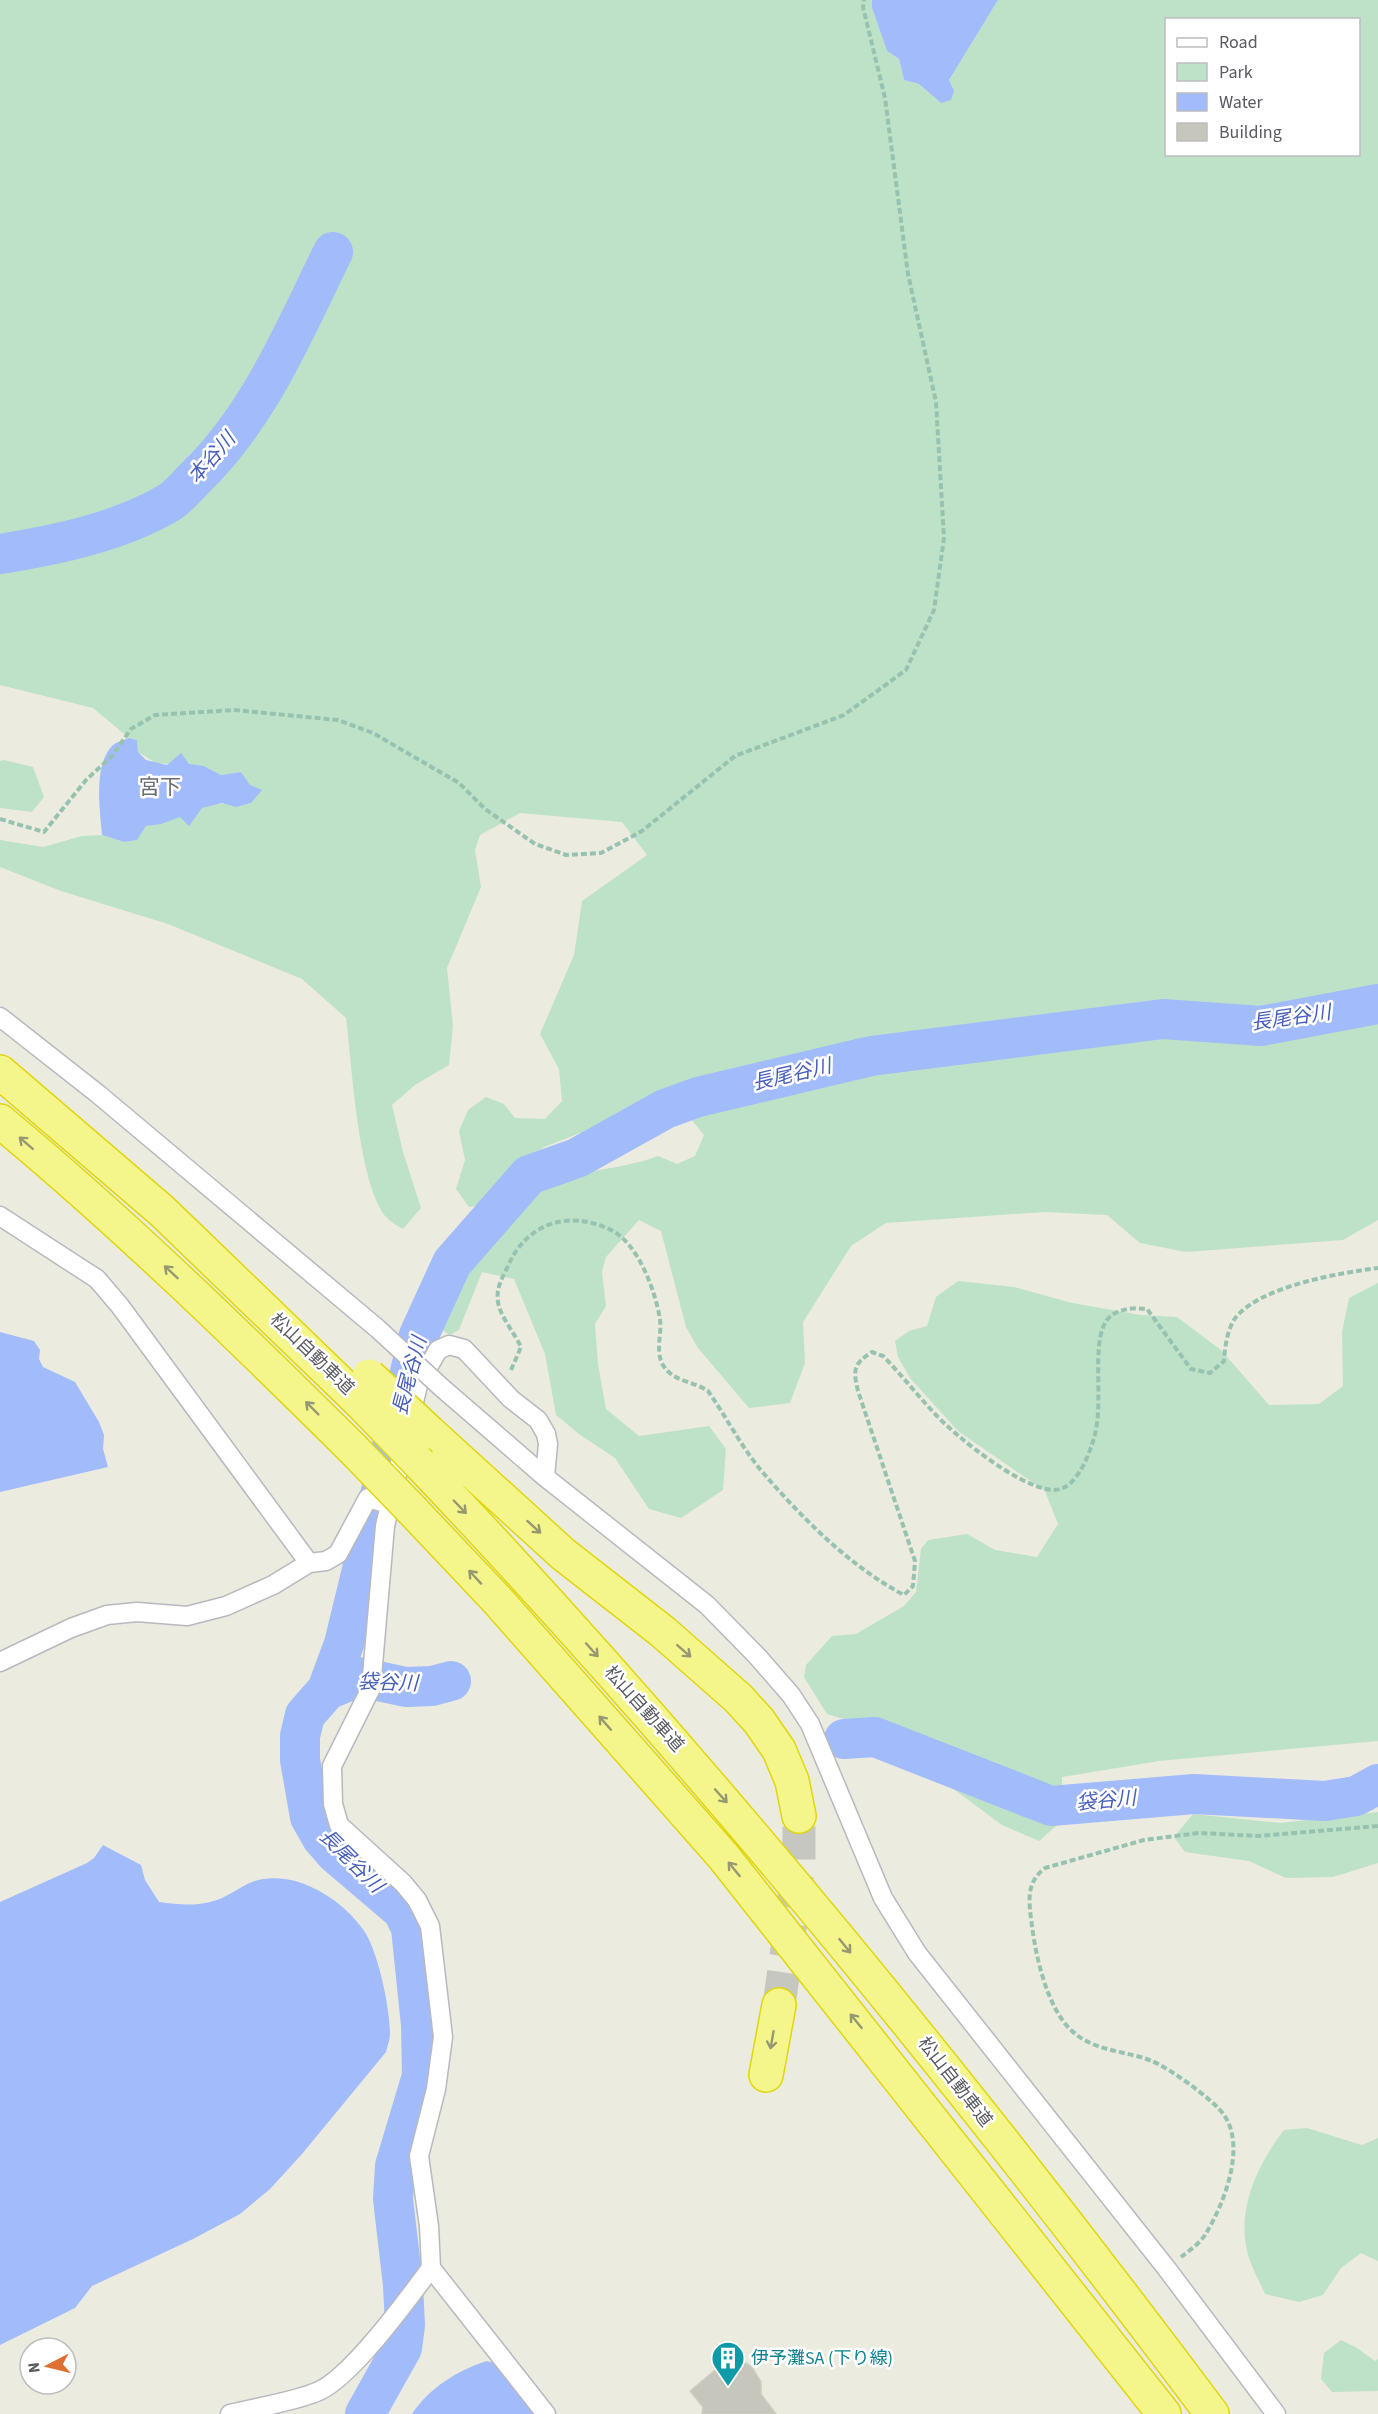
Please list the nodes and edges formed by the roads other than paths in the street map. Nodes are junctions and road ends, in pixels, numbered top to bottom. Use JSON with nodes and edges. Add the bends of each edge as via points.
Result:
{"nodes":[{"id":1,"x":0,"y":1017,"type":"edge"},
{"id":2,"x":0,"y":1071,"type":"edge"},
{"id":3,"x":0,"y":1121,"type":"edge"},
{"id":4,"x":0,"y":1216,"type":"edge"},
{"id":5,"x":365,"y":1390,"type":"junction"},
{"id":6,"x":544,"y":1477,"type":"junction"},
{"id":7,"x":401,"y":1508,"type":"junction"},
{"id":8,"x":309,"y":1563,"type":"junction"},
{"id":9,"x":0,"y":1662,"type":"edge"},
{"id":10,"x":799,"y":1816,"type":"tunnel mouth"},
{"id":11,"x":779,"y":2005,"type":"tunnel mouth"},
{"id":12,"x":887,"y":2061,"type":"junction"},
{"id":13,"x":766,"y":2075,"type":"dead end"},
{"id":14,"x":431,"y":2268,"type":"junction"},
{"id":15,"x":230,"y":2414,"type":"edge"},
{"id":16,"x":546,"y":2414,"type":"edge"},
{"id":17,"x":1141,"y":2414,"type":"edge"},
{"id":18,"x":1164,"y":2414,"type":"edge"},
{"id":19,"x":1212,"y":2414,"type":"edge"},
{"id":20,"x":1276,"y":2414,"type":"edge"}],
"edges":[{"from":1,"to":6,"type":"street","bridge":true,"via":[[378,1329]]},
{"from":2,"to":5,"type":"highway","via":[[182,1211],[273,1289]]},
{"from":7,"to":3,"type":"highway","name":"松山自動車道","one_way":true,"bridge":true,"via":[[353,1449],[214,1312]]},
{"from":4,"to":8,"type":"street","via":[[97,1279]]},
{"from":5,"to":10,"type":"highway","one_way":true,"bridge":true,"via":[[429,1432],[563,1554],[663,1632],[738,1698],[779,1750],[792,1780]]},
{"from":5,"to":19,"type":"highway","name":"松山自動車道","one_way":true,"bridge":true,"via":[[420,1464],[523,1573],[737,1814],[920,2037]]},
{"from":6,"to":7,"type":"street","via":[[546,1434],[538,1420],[511,1399],[464,1349],[449,1345],[438,1350],[418,1385]]},
{"from":6,"to":20,"type":"street","via":[[706,1605],[791,1695],[810,1724],[883,1898],[917,1953],[1167,2269]]},
{"from":7,"to":8,"type":"street","via":[[368,1498],[338,1554],[326,1561]]},
{"from":12,"to":7,"type":"highway","name":"松山自動車道","one_way":true,"via":[[723,1856],[499,1602]]},
{"from":7,"to":14,"type":"street","via":[[371,1688],[332,1766],[333,1804],[339,1825],[403,1883],[430,1926],[443,2037],[436,2089],[419,2156]]},
{"from":8,"to":9,"type":"street","via":[[226,1606],[187,1616],[137,1612],[107,1615]]},
{"from":11,"to":13,"type":"highway","one_way":true},
{"from":12,"to":17,"type":"highway","via":[[941,2143]]},
{"from":12,"to":18,"type":"highway","name":"松山自動車道"},
{"from":14,"to":15,"type":"street","via":[[346,2370],[320,2391]]},
{"from":14,"to":16,"type":"street"}]}
